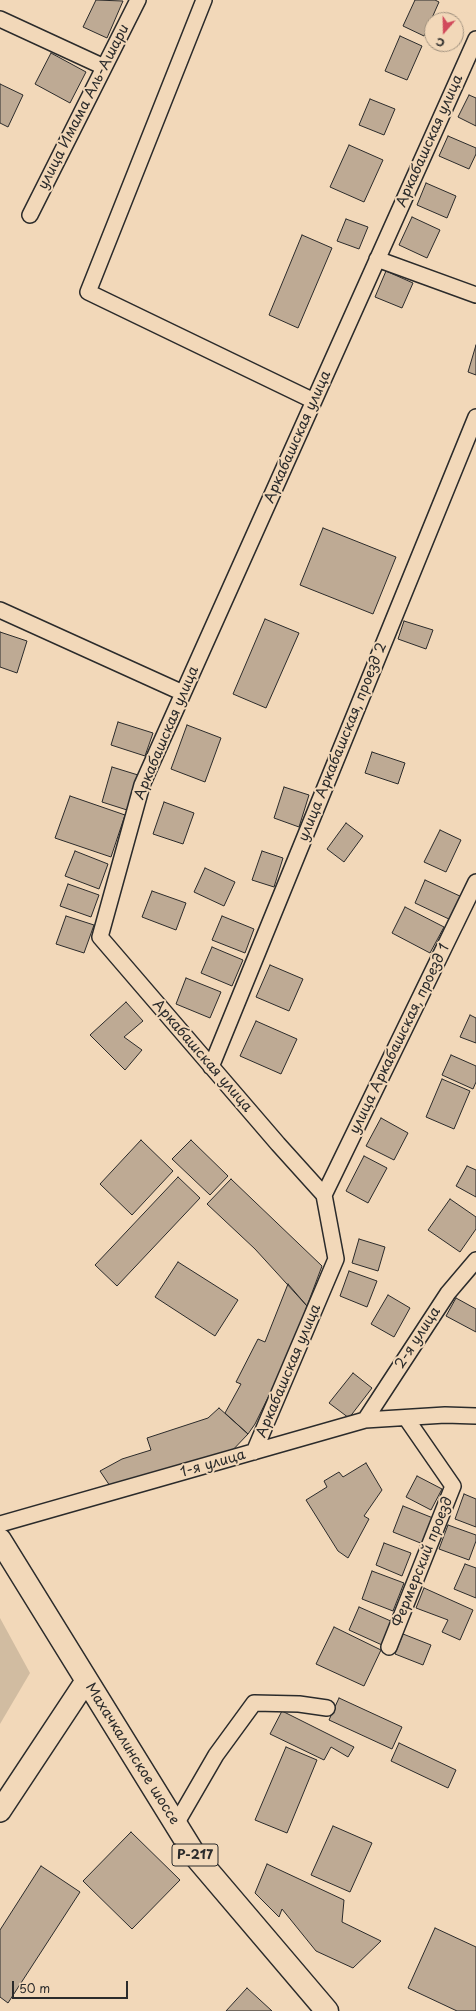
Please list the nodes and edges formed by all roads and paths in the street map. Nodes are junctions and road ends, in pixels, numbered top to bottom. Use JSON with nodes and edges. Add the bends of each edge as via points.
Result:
{"nodes":[{"id":1,"x":138,"y":0,"type":"edge"},
{"id":2,"x":204,"y":0,"type":"edge"},
{"id":3,"x":0,"y":19,"type":"edge"},
{"id":4,"x":476,"y":39,"type":"edge"},
{"id":5,"x":104,"y":67,"type":"junction"},
{"id":6,"x":30,"y":215,"type":"dead end"},
{"id":7,"x":377,"y":259,"type":"junction"},
{"id":8,"x":476,"y":295,"type":"edge"},
{"id":9,"x":314,"y":401,"type":"junction"},
{"id":10,"x":476,"y":417,"type":"edge"},
{"id":11,"x":0,"y":610,"type":"edge"},
{"id":12,"x":184,"y":693,"type":"junction"},
{"id":13,"x":476,"y":882,"type":"edge"},
{"id":14,"x":211,"y":1067,"type":"junction"},
{"id":15,"x":324,"y":1195,"type":"junction"},
{"id":16,"x":476,"y":1260,"type":"edge"},
{"id":17,"x":476,"y":1416,"type":"edge"},
{"id":18,"x":406,"y":1418,"type":"junction"},
{"id":19,"x":365,"y":1420,"type":"junction"},
{"id":20,"x":254,"y":1452,"type":"junction"},
{"id":21,"x":0,"y":1524,"type":"edge"},
{"id":22,"x":0,"y":1540,"type":"edge"},
{"id":23,"x":389,"y":1648,"type":"dead end"},
{"id":24,"x":86,"y":1681,"type":"junction"},
{"id":25,"x":326,"y":1708,"type":"dead end"},
{"id":26,"x":0,"y":1811,"type":"edge"},
{"id":27,"x":176,"y":1824,"type":"junction"},
{"id":28,"x":326,"y":2010,"type":"edge"}],
"edges":[{"from":1,"to":5,"type":"street","name":"улица Имама Аль-Ашари"},
{"from":2,"to":9,"type":"street","via":[[88,292]]},
{"from":3,"to":5,"type":"street"},
{"from":4,"to":7,"type":"street","name":"Аркабашская улица"},
{"from":5,"to":6,"type":"street","name":"улица Имама Аль-Ашари"},
{"from":7,"to":8,"type":"street"},
{"from":7,"to":9,"type":"street","name":"Аркабашская улица"},
{"from":9,"to":12,"type":"street","name":"Аркабашская улица"},
{"from":10,"to":14,"type":"street","name":"улица Аркабашская, проезд 2"},
{"from":11,"to":12,"type":"street"},
{"from":12,"to":14,"type":"street","name":"Аркабашская улица","via":[[142,785],[100,937]]},
{"from":13,"to":15,"type":"street","name":"улица Аркабашская, проезд 1"},
{"from":14,"to":15,"type":"street","name":"Аркабашская улица"},
{"from":15,"to":20,"type":"street","name":"Аркабашская улица","via":[[336,1259]]},
{"from":16,"to":19,"type":"street","name":"2-я улица","via":[[448,1293]]},
{"from":17,"to":18,"type":"street","name":"1-я улица"},
{"from":18,"to":19,"type":"street","name":"1-я улица"},
{"from":18,"to":23,"type":"street","name":"Фермерский проезд","via":[[453,1486]]},
{"from":19,"to":20,"type":"street","name":"1-я улица"},
{"from":20,"to":21,"type":"street","name":"1-я улица"},
{"from":22,"to":24,"type":"highway","name":"Махачкалинское шоссе","number":"Р-217"},
{"from":24,"to":26,"type":"main road"},
{"from":24,"to":27,"type":"highway","name":"Махачкалинское шоссе","number":"Р-217"},
{"from":25,"to":27,"type":"street","via":[[299,1704],[254,1703],[216,1755]]},
{"from":27,"to":28,"type":"highway","name":"Махачкалинское шоссе","number":"Р-217","via":[[196,1857]]}]}
